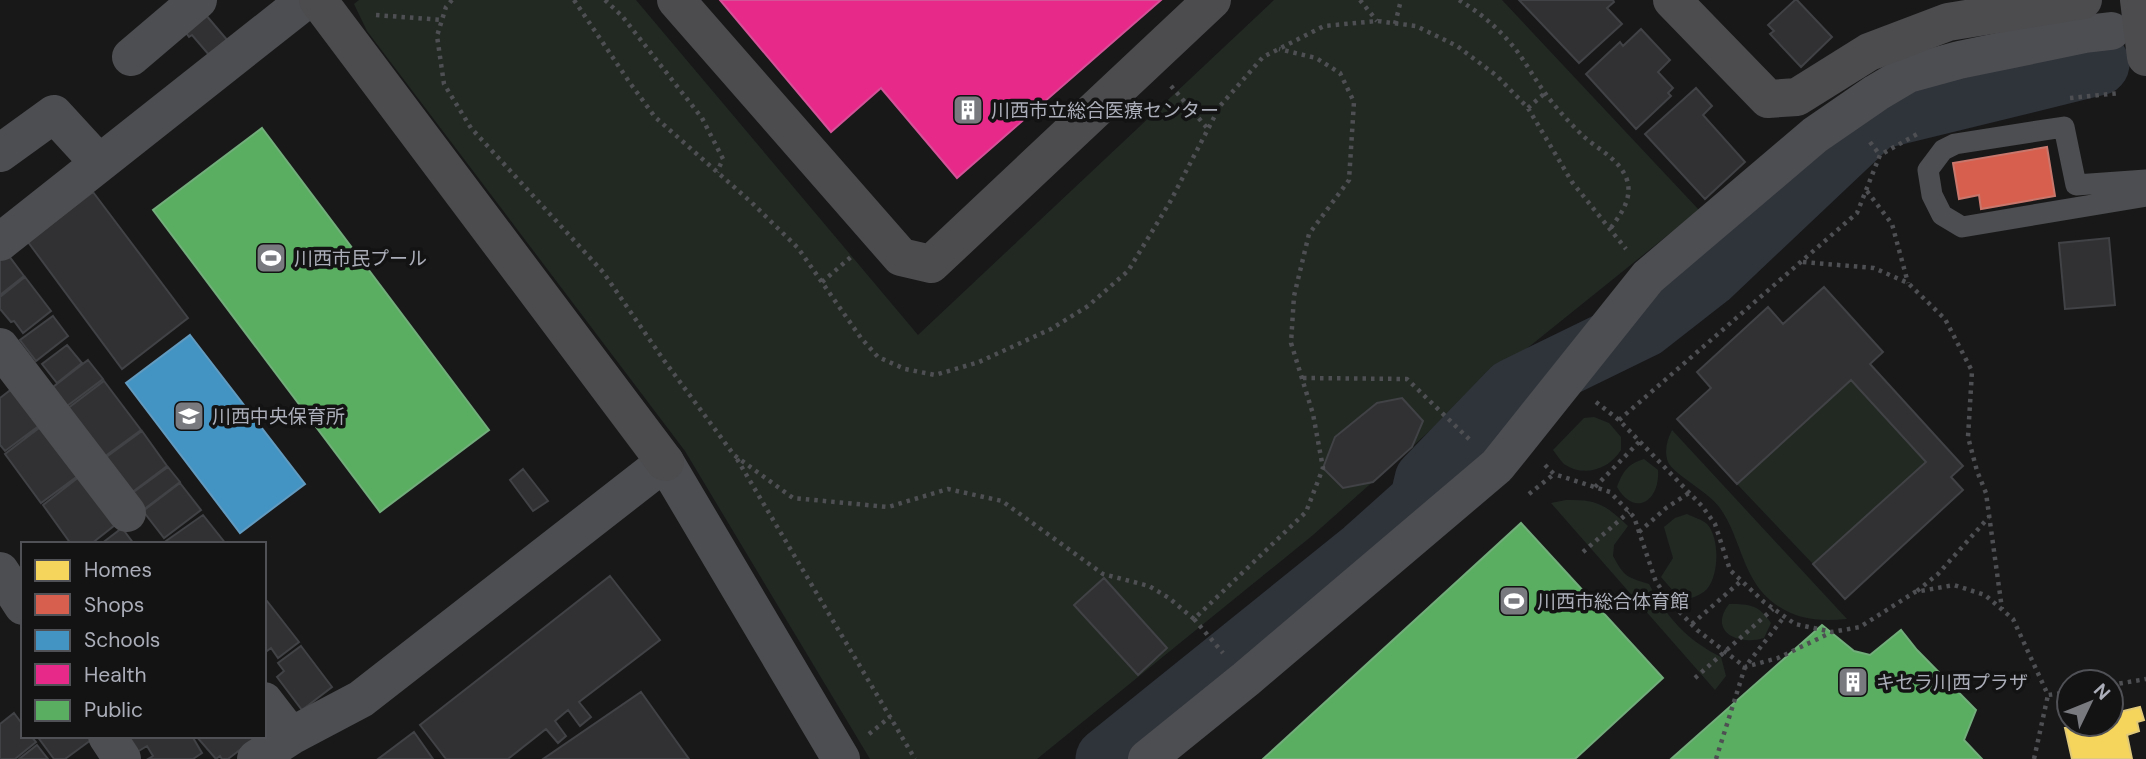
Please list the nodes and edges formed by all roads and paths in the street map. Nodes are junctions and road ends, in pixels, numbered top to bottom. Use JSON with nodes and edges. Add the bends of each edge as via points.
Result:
{"nodes":[{"id":1,"x":198,"y":0,"type":"edge"},
{"id":2,"x":306,"y":0,"type":"edge"},
{"id":3,"x":318,"y":0,"type":"edge"},
{"id":4,"x":452,"y":0,"type":"edge"},
{"id":5,"x":605,"y":0,"type":"edge"},
{"id":6,"x":676,"y":0,"type":"edge"},
{"id":7,"x":1212,"y":0,"type":"edge"},
{"id":8,"x":1360,"y":0,"type":"edge"},
{"id":9,"x":1401,"y":0,"type":"edge"},
{"id":10,"x":1459,"y":0,"type":"edge"},
{"id":11,"x":1672,"y":0,"type":"edge"},
{"id":12,"x":2083,"y":0,"type":"edge"},
{"id":13,"x":2139,"y":0,"type":"edge"},
{"id":14,"x":373,"y":15,"type":"dead end"},
{"id":15,"x":442,"y":20,"type":"junction"},
{"id":16,"x":1377,"y":21,"type":"junction"},
{"id":17,"x":1395,"y":24,"type":"junction"},
{"id":18,"x":2111,"y":31,"type":"dead end"},
{"id":19,"x":131,"y":57,"type":"dead end"},
{"id":20,"x":2146,"y":57,"type":"edge"},
{"id":21,"x":1168,"y":82,"type":"dead end"},
{"id":22,"x":1545,"y":93,"type":"junction"},
{"id":23,"x":2120,"y":93,"type":"dead end"},
{"id":24,"x":2060,"y":99,"type":"dead end"},
{"id":25,"x":1528,"y":108,"type":"junction"},
{"id":26,"x":1928,"y":128,"type":"dead end"},
{"id":27,"x":1208,"y":129,"type":"dead end"},
{"id":28,"x":1871,"y":144,"type":"dead end"},
{"id":29,"x":0,"y":153,"type":"edge"},
{"id":30,"x":1880,"y":155,"type":"junction"},
{"id":31,"x":99,"y":163,"type":"junction"},
{"id":32,"x":717,"y":172,"type":"dead end"},
{"id":33,"x":2146,"y":180,"type":"edge"},
{"id":34,"x":1866,"y":190,"type":"junction"},
{"id":35,"x":2146,"y":196,"type":"edge"},
{"id":36,"x":1610,"y":229,"type":"junction"},
{"id":37,"x":0,"y":242,"type":"edge"},
{"id":38,"x":852,"y":256,"type":"dead end"},
{"id":39,"x":1802,"y":261,"type":"junction"},
{"id":40,"x":1648,"y":277,"type":"junction"},
{"id":41,"x":822,"y":282,"type":"dead end"},
{"id":42,"x":1908,"y":283,"type":"junction"},
{"id":43,"x":0,"y":347,"type":"edge"},
{"id":44,"x":1303,"y":378,"type":"junction"},
{"id":45,"x":1570,"y":378,"type":"junction"},
{"id":46,"x":1619,"y":420,"type":"junction"},
{"id":47,"x":1462,"y":433,"type":"dead end"},
{"id":48,"x":1520,"y":439,"type":"junction"},
{"id":49,"x":1640,"y":441,"type":"junction"},
{"id":50,"x":734,"y":455,"type":"junction"},
{"id":51,"x":665,"y":462,"type":"junction"},
{"id":52,"x":1554,"y":474,"type":"junction"},
{"id":53,"x":1595,"y":487,"type":"junction"},
{"id":54,"x":1689,"y":493,"type":"junction"},
{"id":55,"x":1529,"y":494,"type":"dead end"},
{"id":56,"x":1629,"y":512,"type":"junction"},
{"id":57,"x":127,"y":513,"type":"dead end"},
{"id":58,"x":1990,"y":517,"type":"junction"},
{"id":59,"x":1639,"y":532,"type":"junction"},
{"id":60,"x":1583,"y":552,"type":"dead end"},
{"id":61,"x":0,"y":571,"type":"edge"},
{"id":62,"x":1741,"y":580,"type":"junction"},
{"id":63,"x":1915,"y":592,"type":"junction"},
{"id":64,"x":21,"y":603,"type":"edge"},
{"id":65,"x":1773,"y":609,"type":"junction"},
{"id":66,"x":2002,"y":610,"type":"junction"},
{"id":67,"x":1784,"y":617,"type":"junction"},
{"id":68,"x":1194,"y":619,"type":"junction"},
{"id":69,"x":1692,"y":624,"type":"junction"},
{"id":70,"x":1832,"y":632,"type":"junction"},
{"id":71,"x":1724,"y":651,"type":"junction"},
{"id":72,"x":1223,"y":653,"type":"dead end"},
{"id":73,"x":1745,"y":667,"type":"junction"},
{"id":74,"x":1695,"y":678,"type":"dead end"},
{"id":75,"x":2146,"y":679,"type":"edge"},
{"id":76,"x":2125,"y":683,"type":"edge"},
{"id":77,"x":2055,"y":694,"type":"edge"},
{"id":78,"x":2048,"y":695,"type":"junction"},
{"id":79,"x":266,"y":704,"type":"edge"},
{"id":80,"x":291,"y":736,"type":"junction"},
{"id":81,"x":108,"y":738,"type":"edge"},
{"id":82,"x":122,"y":759,"type":"edge"},
{"id":83,"x":256,"y":759,"type":"edge"},
{"id":84,"x":841,"y":759,"type":"edge"},
{"id":85,"x":915,"y":759,"type":"edge"},
{"id":86,"x":1147,"y":759,"type":"edge"},
{"id":87,"x":1716,"y":759,"type":"edge"},
{"id":88,"x":2034,"y":759,"type":"edge"}],
"edges":[{"from":1,"to":19,"type":"street"},
{"from":2,"to":31,"type":"street"},
{"from":3,"to":51,"type":"street"},
{"from":4,"to":15,"type":"path"},
{"from":5,"to":32,"type":"path","via":[[702,118],[723,159]]},
{"from":6,"to":7,"type":"street","via":[[901,257],[931,264]]},
{"from":8,"to":16,"type":"path"},
{"from":9,"to":17,"type":"path"},
{"from":10,"to":22,"type":"path","via":[[1488,20],[1512,45]]},
{"from":11,"to":12,"type":"street","via":[[1768,99],[1797,97],[1869,52],[1948,22]]},
{"from":13,"to":20,"type":"street"},
{"from":14,"to":15,"type":"path"},
{"from":15,"to":50,"type":"path","via":[[436,36],[444,84],[471,128],[604,272]]},
{"from":16,"to":17,"type":"path"},
{"from":16,"to":44,"type":"path","via":[[1324,26],[1279,49],[1317,58],[1340,74],[1354,102],[1349,180],[1309,234],[1294,296],[1292,343]]},
{"from":17,"to":25,"type":"path","via":[[1416,26],[1457,46],[1497,76]]},
{"from":18,"to":40,"type":"street","via":[[1908,74],[1815,135]]},
{"from":21,"to":27,"type":"path"},
{"from":22,"to":25,"type":"path"},
{"from":22,"to":36,"type":"path","via":[[1619,166],[1628,181],[1624,210]]},
{"from":23,"to":24,"type":"path"},
{"from":25,"to":36,"type":"path","via":[[1572,182]]},
{"from":26,"to":30,"type":"path"},
{"from":28,"to":30,"type":"path"},
{"from":29,"to":31,"type":"street","via":[[54,114]]},
{"from":30,"to":34,"type":"path"},
{"from":31,"to":37,"type":"street"},
{"from":33,"to":35,"type":"lane","via":[[2076,185],[2064,127],[1955,144],[1943,150],[1928,170],[1932,195],[1942,215],[1962,227]]},
{"from":34,"to":39,"type":"path","via":[[1857,213]]},
{"from":34,"to":42,"type":"path","via":[[1892,224]]},
{"from":36,"to":40,"type":"path"},
{"from":38,"to":41,"type":"path"},
{"from":39,"to":42,"type":"path","via":[[1874,268]]},
{"from":39,"to":46,"type":"path"},
{"from":40,"to":45,"type":"street"},
{"from":42,"to":58,"type":"path","via":[[1945,319],[1972,371],[1968,437]]},
{"from":43,"to":57,"type":"street"},
{"from":44,"to":47,"type":"path","via":[[1407,379]]},
{"from":44,"to":68,"type":"path","via":[[1323,468],[1306,512]]},
{"from":45,"to":46,"type":"path"},
{"from":45,"to":48,"type":"street"},
{"from":46,"to":49,"type":"path"},
{"from":48,"to":52,"type":"path"},
{"from":48,"to":86,"type":"street","via":[[1497,466]]},
{"from":49,"to":53,"type":"path"},
{"from":49,"to":54,"type":"path"},
{"from":50,"to":68,"type":"path","via":[[793,498],[888,507],[948,489],[1002,501],[1103,574],[1149,586]]},
{"from":50,"to":85,"type":"path"},
{"from":51,"to":80,"type":"street","via":[[361,699]]},
{"from":51,"to":84,"type":"street"},
{"from":52,"to":53,"type":"path"},
{"from":52,"to":55,"type":"path"},
{"from":53,"to":56,"type":"path","via":[[1610,492]]},
{"from":54,"to":59,"type":"path"},
{"from":54,"to":62,"type":"path","via":[[1715,524],[1730,570]]},
{"from":56,"to":59,"type":"path"},
{"from":56,"to":60,"type":"path"},
{"from":58,"to":63,"type":"path","via":[[1938,574]]},
{"from":58,"to":66,"type":"path"},
{"from":59,"to":69,"type":"path","via":[[1656,582]]},
{"from":61,"to":64,"type":"street"},
{"from":62,"to":65,"type":"path"},
{"from":62,"to":69,"type":"path"},
{"from":63,"to":66,"type":"path","via":[[1954,585],[1985,594]]},
{"from":63,"to":70,"type":"path","via":[[1860,627]]},
{"from":65,"to":67,"type":"path"},
{"from":65,"to":71,"type":"path"},
{"from":66,"to":78,"type":"path","via":[[2013,620]]},
{"from":67,"to":70,"type":"path","via":[[1794,624]]},
{"from":67,"to":73,"type":"path"},
{"from":68,"to":72,"type":"path"},
{"from":69,"to":71,"type":"path"},
{"from":70,"to":73,"type":"path","via":[[1778,658]]},
{"from":71,"to":73,"type":"path"},
{"from":71,"to":74,"type":"path"},
{"from":73,"to":87,"type":"path"},
{"from":75,"to":76,"type":"path"},
{"from":77,"to":78,"type":"path"},
{"from":78,"to":88,"type":"path"},
{"from":79,"to":80,"type":"street"},
{"from":80,"to":83,"type":"street"},
{"from":81,"to":82,"type":"street"}]}
